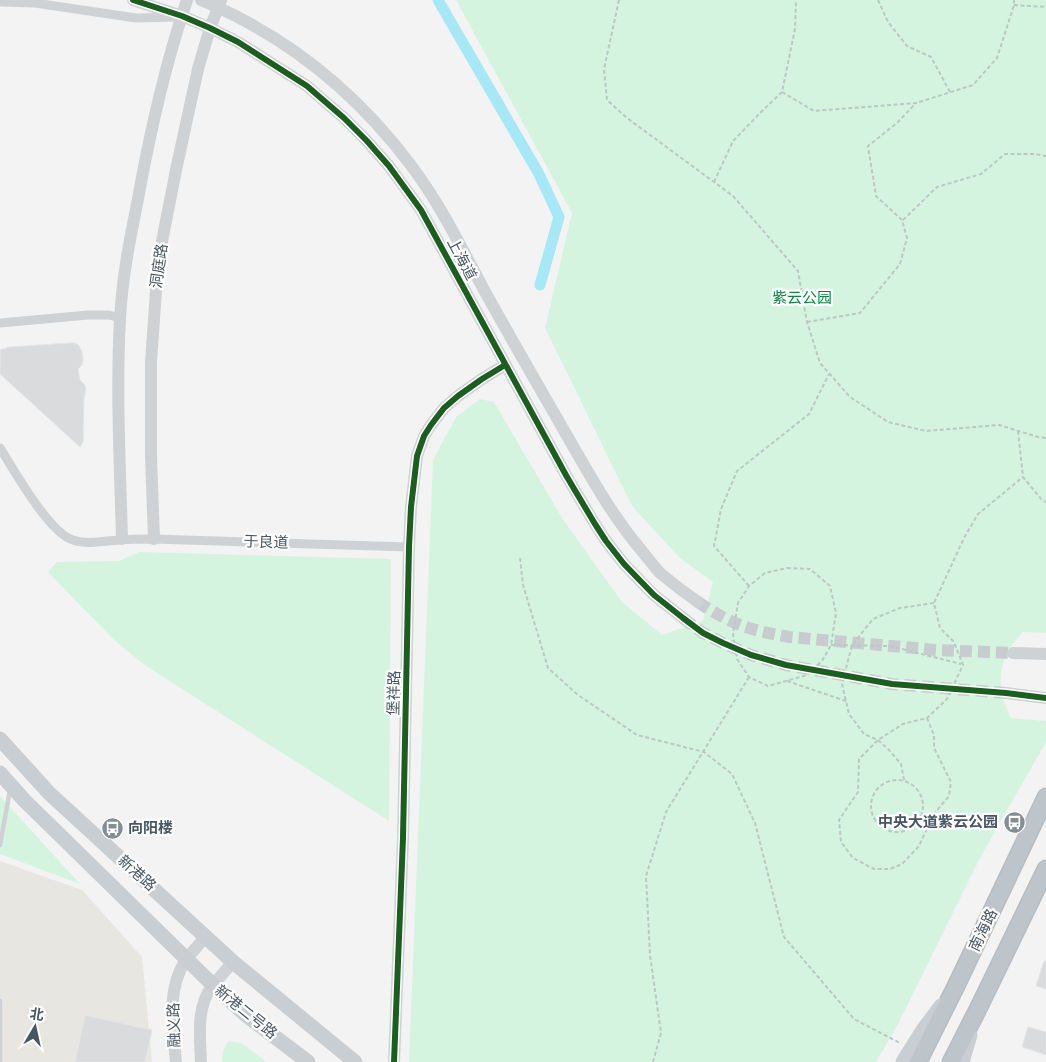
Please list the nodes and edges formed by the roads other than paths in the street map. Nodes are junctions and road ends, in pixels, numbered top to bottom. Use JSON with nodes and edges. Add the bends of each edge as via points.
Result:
{"nodes":[{"id":1,"x":133,"y":0,"type":"edge"},
{"id":2,"x":188,"y":0,"type":"edge"},
{"id":3,"x":201,"y":0,"type":"edge"},
{"id":4,"x":0,"y":2,"type":"edge"},
{"id":5,"x":220,"y":4,"type":"edge"},
{"id":6,"x":182,"y":16,"type":"junction"},
{"id":7,"x":210,"y":28,"type":"junction"},
{"id":8,"x":120,"y":318,"type":"junction"},
{"id":9,"x":0,"y":323,"type":"edge"},
{"id":10,"x":505,"y":365,"type":"junction"},
{"id":11,"x":0,"y":448,"type":"edge"},
{"id":12,"x":122,"y":539,"type":"junction"},
{"id":13,"x":154,"y":539,"type":"junction"},
{"id":14,"x":409,"y":547,"type":"junction"},
{"id":15,"x":698,"y":602,"type":"tunnel mouth"},
{"id":16,"x":683,"y":618,"type":"tunnel mouth"},
{"id":17,"x":1013,"y":653,"type":"tunnel mouth"},
{"id":18,"x":1046,"y":654,"type":"edge"},
{"id":19,"x":1006,"y":693,"type":"tunnel mouth"},
{"id":20,"x":1046,"y":698,"type":"edge"},
{"id":21,"x":0,"y":739,"type":"edge"},
{"id":22,"x":0,"y":773,"type":"edge"},
{"id":23,"x":11,"y":786,"type":"junction"},
{"id":24,"x":1046,"y":797,"type":"edge"},
{"id":25,"x":0,"y":845,"type":"edge"},
{"id":26,"x":1046,"y":869,"type":"edge"},
{"id":27,"x":205,"y":937,"type":"junction"},
{"id":28,"x":186,"y":960,"type":"junction"},
{"id":29,"x":233,"y":962,"type":"junction"},
{"id":30,"x":213,"y":985,"type":"junction"},
{"id":31,"x":0,"y":1001,"type":"edge"},
{"id":32,"x":978,"y":1009,"type":"junction"},
{"id":33,"x":914,"y":1055,"type":"edge"},
{"id":34,"x":0,"y":1062,"type":"edge"},
{"id":35,"x":176,"y":1062,"type":"edge"},
{"id":36,"x":201,"y":1062,"type":"edge"},
{"id":37,"x":308,"y":1062,"type":"edge"},
{"id":38,"x":355,"y":1062,"type":"edge"},
{"id":39,"x":394,"y":1062,"type":"edge"},
{"id":40,"x":903,"y":1062,"type":"edge"},
{"id":41,"x":951,"y":1062,"type":"edge"},
{"id":42,"x":962,"y":1062,"type":"edge"}],
"edges":[{"from":1,"to":6,"type":"street","name":"上海道"},
{"from":2,"to":6,"type":"street"},
{"from":3,"to":5,"type":"street","name":"上海道"},
{"from":4,"to":6,"type":"street","via":[[35,3],[136,18]]},
{"from":5,"to":7,"type":"street","name":"洞庭路"},
{"from":5,"to":15,"type":"street","name":"上海道","via":[[324,72],[398,149],[444,215],[519,353],[613,513],[659,571]]},
{"from":6,"to":7,"type":"street","name":"上海道"},
{"from":6,"to":8,"type":"street","via":[[160,92],[143,172]]},
{"from":7,"to":10,"type":"street","name":"上海道","via":[[307,86],[344,118],[389,166],[421,210]]},
{"from":7,"to":13,"type":"street","name":"洞庭路","via":[[191,100],[158,262],[151,362]]},
{"from":8,"to":9,"type":"street","via":[[88,315]]},
{"from":8,"to":12,"type":"street","via":[[118,394]]},
{"from":10,"to":14,"type":"street","name":"堡祥路","via":[[444,408],[424,436],[417,456]]},
{"from":10,"to":16,"type":"street","name":"上海道","via":[[606,541],[648,589]]},
{"from":11,"to":12,"type":"street","name":"于良道","via":[[44,515],[64,537],[91,542]]},
{"from":12,"to":13,"type":"street","name":"于良道"},
{"from":13,"to":14,"type":"street","name":"于良道"},
{"from":14,"to":39,"type":"street","name":"堡祥路"},
{"from":17,"to":18,"type":"street"},
{"from":19,"to":20,"type":"street"},
{"from":21,"to":27,"type":"main road","name":"新港路","via":[[49,793]]},
{"from":22,"to":23,"type":"main road","name":"新港路"},
{"from":23,"to":25,"type":"lane"},
{"from":23,"to":28,"type":"main road","name":"新港路"},
{"from":24,"to":33,"type":"highway","name":"南海路","via":[[956,986]]},
{"from":26,"to":32,"type":"highway","name":"南海路"},
{"from":27,"to":28,"type":"street","name":"融义路"},
{"from":27,"to":29,"type":"main road","name":"新港路"},
{"from":28,"to":30,"type":"main road","name":"新港二号路"},
{"from":28,"to":35,"type":"street","name":"融义路","via":[[177,979],[172,1002]]},
{"from":29,"to":30,"type":"street","name":"融义路"},
{"from":29,"to":38,"type":"main road","name":"新港二号路"},
{"from":30,"to":36,"type":"street","name":"融义路","via":[[203,1004],[200,1019]]},
{"from":30,"to":37,"type":"main road","name":"新港二号路"},
{"from":31,"to":34,"type":"lane"},
{"from":32,"to":41,"type":"highway","name":"南海路"},
{"from":32,"to":42,"type":"main road"},
{"from":33,"to":40,"type":"main road"}]}
